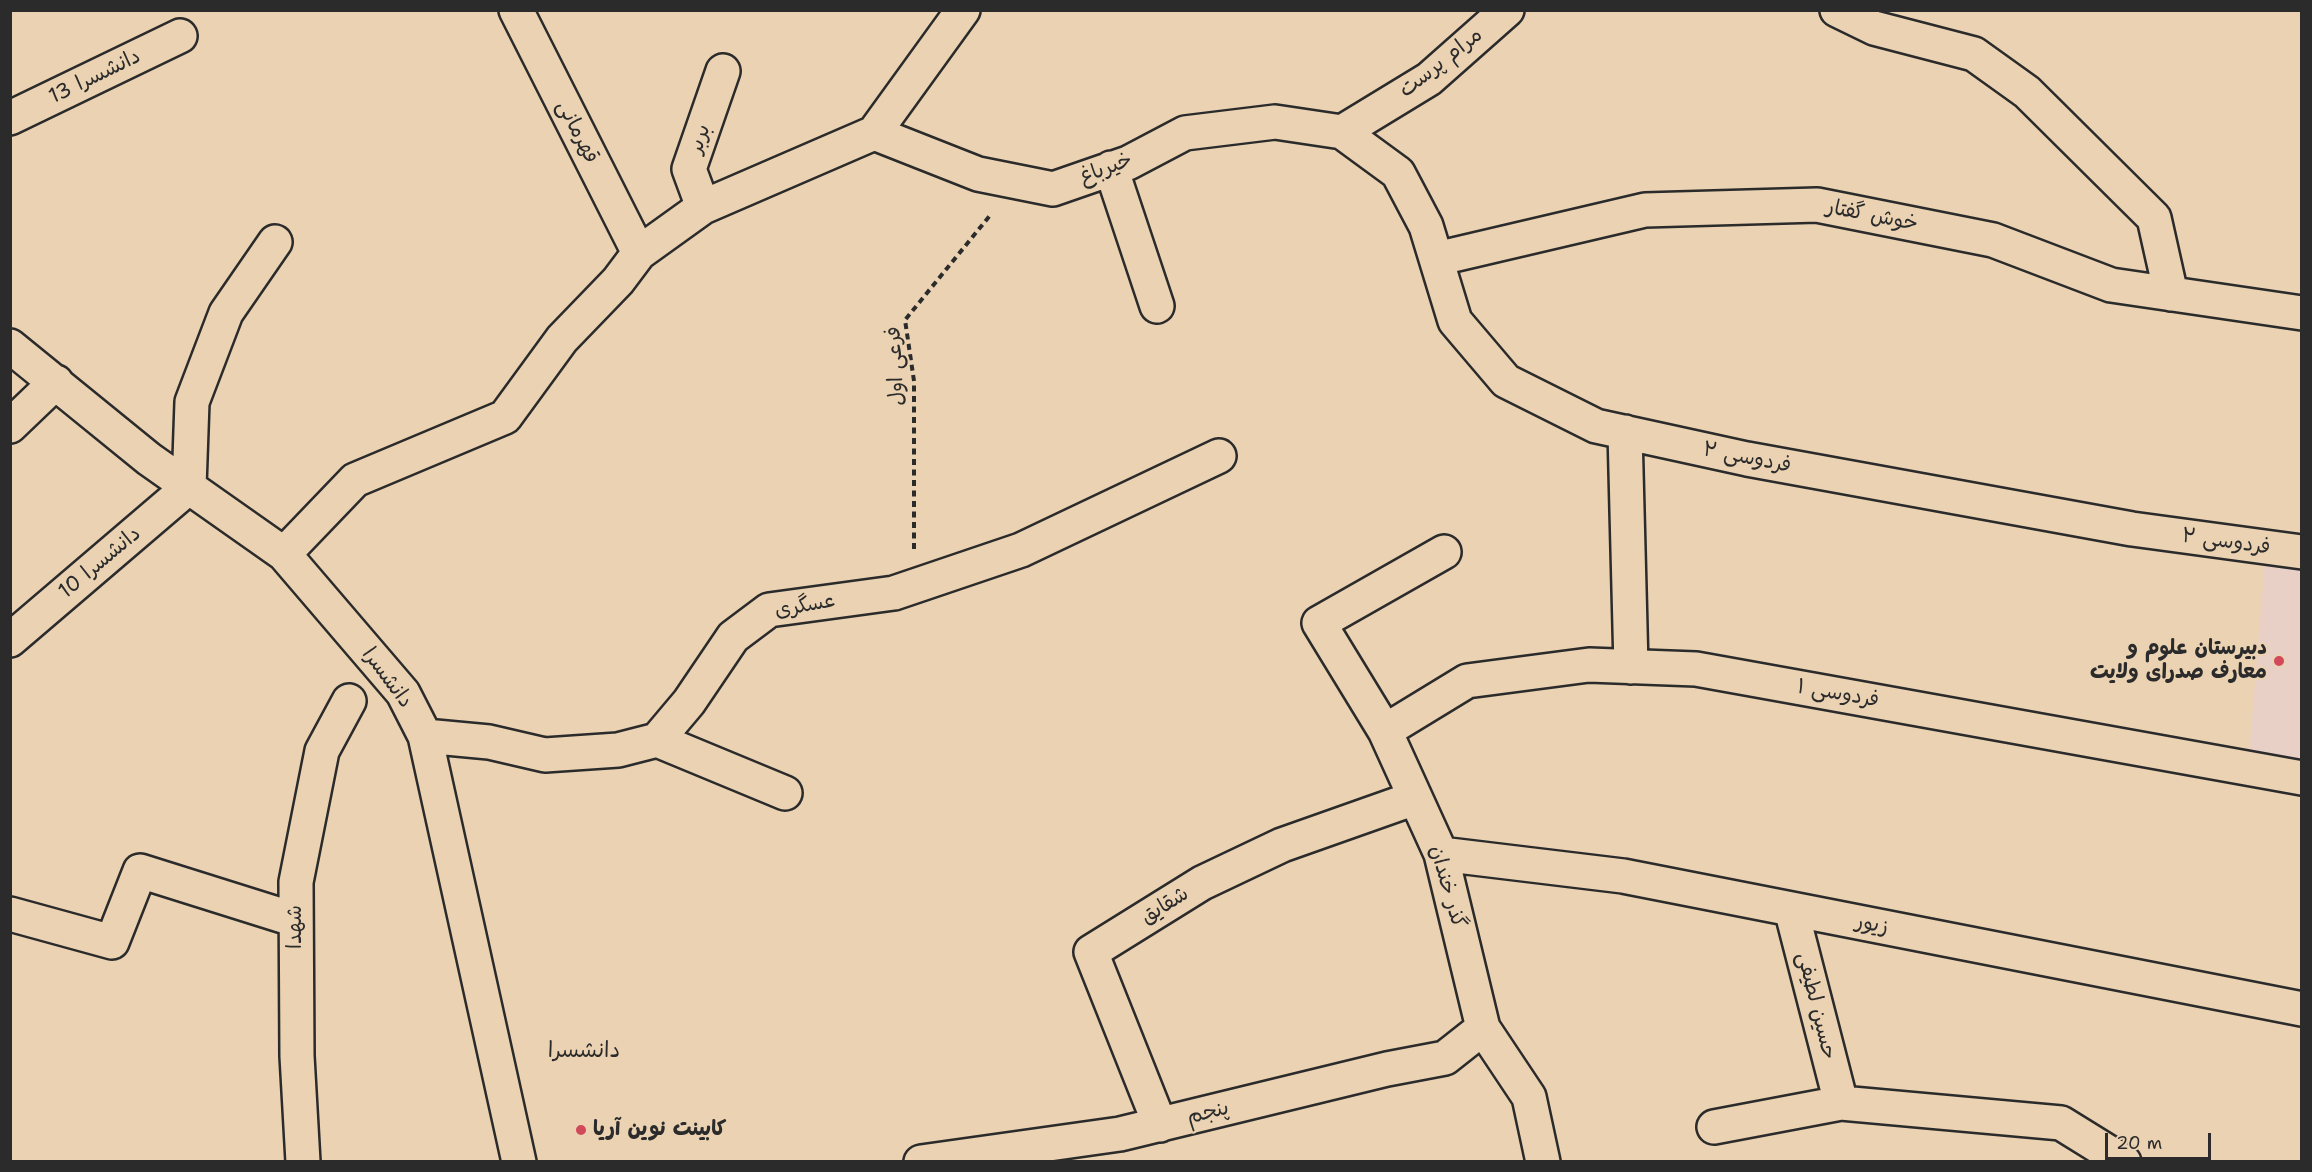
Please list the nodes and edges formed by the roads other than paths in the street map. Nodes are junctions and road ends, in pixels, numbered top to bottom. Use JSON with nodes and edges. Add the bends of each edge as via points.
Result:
{"nodes":[{"id":1,"x":516,"y":10,"type":"edge"},
{"id":2,"x":963,"y":10,"type":"edge"},
{"id":3,"x":1507,"y":10,"type":"edge"},
{"id":4,"x":1837,"y":10,"type":"edge"},
{"id":5,"x":180,"y":36,"type":"dead end"},
{"id":6,"x":723,"y":71,"type":"dead end"},
{"id":7,"x":10,"y":118,"type":"edge"},
{"id":8,"x":1342,"y":132,"type":"junction"},
{"id":9,"x":874,"y":133,"type":"junction"},
{"id":10,"x":1111,"y":168,"type":"junction"},
{"id":11,"x":703,"y":207,"type":"junction"},
{"id":12,"x":275,"y":242,"type":"dead end"},
{"id":13,"x":639,"y":253,"type":"junction"},
{"id":14,"x":1436,"y":259,"type":"junction"},
{"id":15,"x":2171,"y":294,"type":"junction"},
{"id":16,"x":1157,"y":306,"type":"dead end"},
{"id":17,"x":2301,"y":313,"type":"edge"},
{"id":18,"x":10,"y":346,"type":"edge"},
{"id":19,"x":56,"y":382,"type":"junction"},
{"id":20,"x":10,"y":426,"type":"edge"},
{"id":21,"x":1625,"y":432,"type":"junction"},
{"id":22,"x":1219,"y":456,"type":"dead end"},
{"id":23,"x":189,"y":487,"type":"junction"},
{"id":24,"x":1444,"y":552,"type":"dead end"},
{"id":25,"x":2301,"y":552,"type":"edge"},
{"id":26,"x":284,"y":554,"type":"junction"},
{"id":27,"x":10,"y":640,"type":"edge"},
{"id":28,"x":1631,"y":667,"type":"junction"},
{"id":29,"x":349,"y":702,"type":"dead end"},
{"id":30,"x":1385,"y":731,"type":"junction"},
{"id":31,"x":425,"y":736,"type":"junction"},
{"id":32,"x":657,"y":740,"type":"junction"},
{"id":33,"x":2301,"y":777,"type":"edge"},
{"id":34,"x":785,"y":793,"type":"dead end"},
{"id":35,"x":1415,"y":798,"type":"junction"},
{"id":36,"x":1441,"y":854,"type":"junction"},
{"id":37,"x":1791,"y":909,"type":"junction"},
{"id":38,"x":10,"y":914,"type":"edge"},
{"id":39,"x":296,"y":920,"type":"junction"},
{"id":40,"x":2301,"y":1009,"type":"edge"},
{"id":41,"x":1483,"y":1028,"type":"junction"},
{"id":42,"x":1841,"y":1103,"type":"junction"},
{"id":43,"x":1160,"y":1125,"type":"junction"},
{"id":44,"x":1714,"y":1127,"type":"dead end"},
{"id":45,"x":303,"y":1161,"type":"edge"},
{"id":46,"x":519,"y":1161,"type":"edge"},
{"id":47,"x":921,"y":1161,"type":"edge"},
{"id":48,"x":1544,"y":1161,"type":"edge"},
{"id":49,"x":2124,"y":1161,"type":"edge"}],
"edges":[{"from":1,"to":13,"type":"street","name":"قهرمانی"},
{"from":2,"to":9,"type":"street"},
{"from":3,"to":8,"type":"street","name":"مرام پرست","via":[[1429,79]]},
{"from":4,"to":15,"type":"street","via":[[1874,28],[1974,54],[2027,92],[2154,218]]},
{"from":5,"to":7,"type":"street","name":"دانشسرا 13"},
{"from":6,"to":11,"type":"street","name":"بربر","via":[[689,169]]},
{"from":8,"to":10,"type":"street","name":"خیرباغ","via":[[1275,122],[1185,133]]},
{"from":8,"to":14,"type":"street","name":"فردوسی ۲","via":[[1398,173],[1426,226]]},
{"from":9,"to":10,"type":"street","name":"خیرباغ","via":[[978,174],[1053,189]]},
{"from":9,"to":11,"type":"street"},
{"from":10,"to":16,"type":"street"},
{"from":11,"to":13,"type":"street"},
{"from":12,"to":23,"type":"street","via":[[226,314],[192,402]]},
{"from":13,"to":26,"type":"street","via":[[618,281],[562,339],[505,417],[355,480]]},
{"from":14,"to":15,"type":"street","name":"خوش گفتار","via":[[1645,210],[1817,205],[1993,240],[2111,285]]},
{"from":14,"to":21,"type":"street","name":"فردوسی ۲","via":[[1455,321],[1506,381],[1596,426]]},
{"from":15,"to":17,"type":"street","name":"خوش گفتار"},
{"from":18,"to":19,"type":"street","name":"دانشسرا"},
{"from":19,"to":20,"type":"street"},
{"from":19,"to":23,"type":"street","name":"دانشسرا"},
{"from":21,"to":25,"type":"street","name":"فردوسی ۲","via":[[1746,459],[2132,529]]},
{"from":21,"to":28,"type":"street"},
{"from":22,"to":32,"type":"street","name":"عسگری","via":[[1021,550],[894,593],[769,610],[733,638]]},
{"from":23,"to":26,"type":"street","name":"دانشسرا"},
{"from":23,"to":27,"type":"street","name":"دانشسرا 10"},
{"from":24,"to":30,"type":"street","name":"گذر خندان","via":[[1319,624]]},
{"from":26,"to":31,"type":"street","name":"دانشسرا","via":[[404,693]]},
{"from":28,"to":30,"type":"street","name":"فردوسی ۱","via":[[1589,665],[1467,681]]},
{"from":28,"to":33,"type":"street","name":"فردوسی ۱","via":[[1696,669]]},
{"from":29,"to":39,"type":"street","name":"شهدا","via":[[322,751],[296,882]]},
{"from":30,"to":35,"type":"street","name":"گذر خندان"},
{"from":31,"to":32,"type":"street","via":[[489,742],[545,755],[618,750]]},
{"from":31,"to":46,"type":"street","name":"دانشسرا"},
{"from":32,"to":34,"type":"street"},
{"from":35,"to":36,"type":"street","name":"گذر خندان"},
{"from":35,"to":43,"type":"street","name":"شقایق","via":[[1272,850],[1202,883],[1091,952]]},
{"from":36,"to":37,"type":"street","name":"زیور","via":[[1623,876]]},
{"from":36,"to":41,"type":"street","name":"گذر خندان"},
{"from":37,"to":40,"type":"street","name":"زیور"},
{"from":37,"to":42,"type":"street","name":"حسین لطیفی"},
{"from":38,"to":39,"type":"street","via":[[112,942],[140,871]]},
{"from":39,"to":45,"type":"street","name":"شهدا"},
{"from":41,"to":43,"type":"street","name":"پنجم","via":[[1446,1058]]},
{"from":41,"to":48,"type":"street","name":"گذر خندان","via":[[1529,1097]]},
{"from":42,"to":44,"type":"street"},
{"from":42,"to":49,"type":"street","via":[[2061,1123]]},
{"from":43,"to":47,"type":"street","name":"پنجم"}]}
